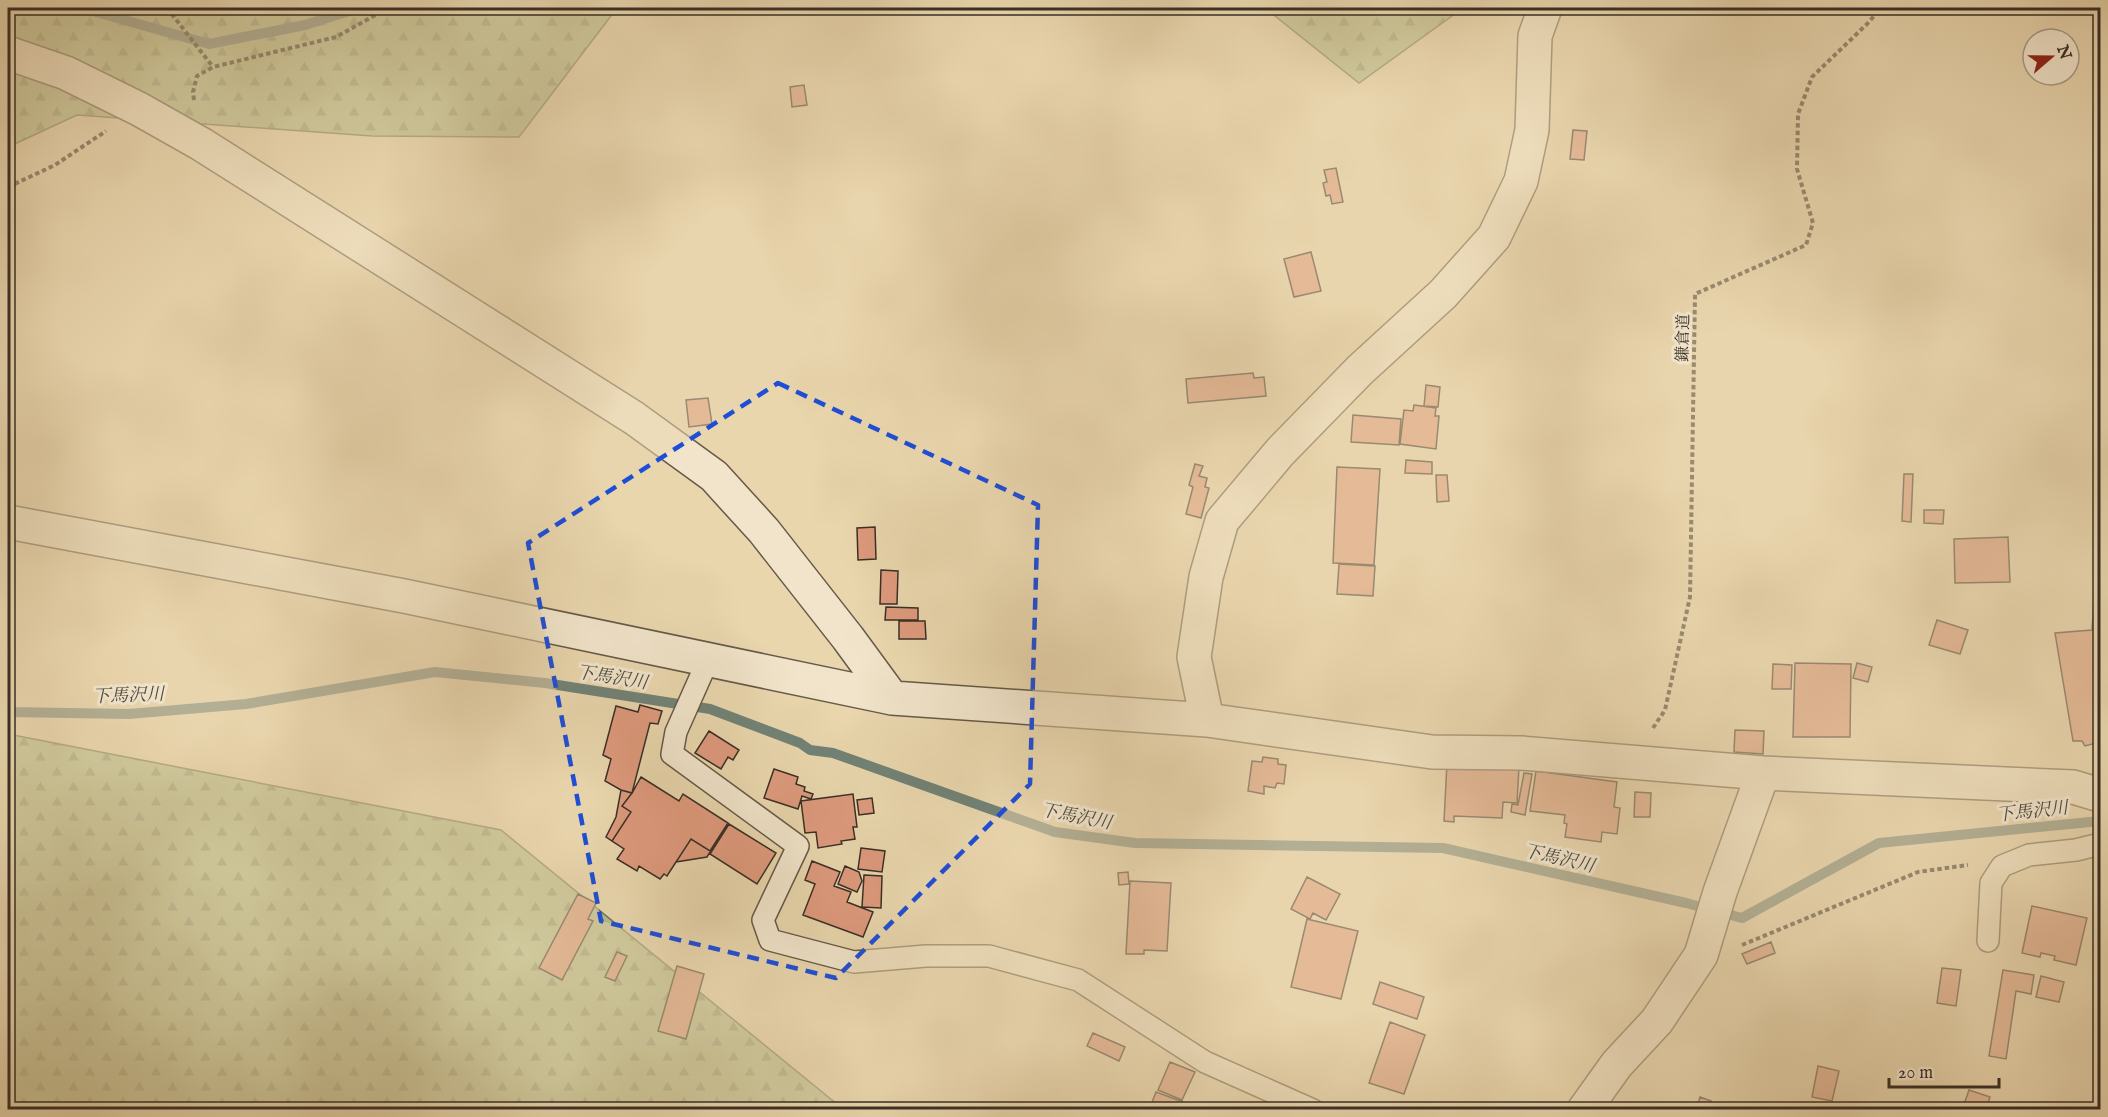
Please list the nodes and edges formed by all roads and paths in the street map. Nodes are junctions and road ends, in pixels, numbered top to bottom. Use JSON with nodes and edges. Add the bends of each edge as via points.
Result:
{"nodes":[{"id":1,"x":167,"y":8,"type":"edge"},
{"id":2,"x":388,"y":8,"type":"edge"},
{"id":3,"x":1545,"y":8,"type":"edge"},
{"id":4,"x":1881,"y":8,"type":"edge"},
{"id":5,"x":8,"y":53,"type":"edge"},
{"id":6,"x":213,"y":67,"type":"junction"},
{"id":7,"x":139,"y":109,"type":"junction"},
{"id":8,"x":201,"y":144,"type":"junction"},
{"id":9,"x":8,"y":187,"type":"edge"},
{"id":10,"x":8,"y":522,"type":"edge"},
{"id":11,"x":703,"y":672,"type":"junction"},
{"id":12,"x":892,"y":698,"type":"junction"},
{"id":13,"x":1207,"y":720,"type":"junction"},
{"id":14,"x":1631,"y":763,"type":"junction"},
{"id":15,"x":1762,"y":772,"type":"junction"},
{"id":16,"x":2100,"y":795,"type":"edge"},
{"id":17,"x":2100,"y":844,"type":"edge"},
{"id":18,"x":2002,"y":866,"type":"junction"},
{"id":19,"x":1988,"y":941,"type":"dead end"},
{"id":20,"x":1705,"y":942,"type":"junction"},
{"id":21,"x":1313,"y":1110,"type":"edge"},
{"id":22,"x":1584,"y":1110,"type":"edge"}],
"edges":[{"from":1,"to":6,"type":"path"},
{"from":2,"to":6,"type":"path","via":[[336,37]]},
{"from":3,"to":13,"type":"street","via":[[1535,36],[1532,130],[1521,181],[1494,237],[1443,294],[1360,370],[1281,452],[1222,521],[1206,577],[1194,657]]},
{"from":4,"to":14,"type":"path","name":"鎌倉道","via":[[1812,77],[1798,114],[1797,169],[1813,223],[1806,245],[1695,294],[1690,597],[1665,710]]},
{"from":5,"to":7,"type":"street","via":[[66,73]]},
{"from":6,"to":8,"type":"path","via":[[197,76],[193,92]]},
{"from":7,"to":8,"type":"street"},
{"from":7,"to":9,"type":"path","via":[[55,165]]},
{"from":8,"to":12,"type":"street","via":[[633,418],[714,476],[764,531]]},
{"from":10,"to":11,"type":"street","via":[[404,596]]},
{"from":11,"to":12,"type":"street"},
{"from":11,"to":21,"type":"lane","via":[[676,732],[672,754],[798,846],[763,920],[770,940],[854,962],[989,956],[1078,980],[1205,1062]]},
{"from":12,"to":13,"type":"street"},
{"from":13,"to":14,"type":"street","via":[[1432,752],[1521,753]]},
{"from":14,"to":15,"type":"street"},
{"from":15,"to":16,"type":"street","via":[[2073,788]]},
{"from":15,"to":20,"type":"street"},
{"from":17,"to":18,"type":"lane","via":[[2030,855]]},
{"from":18,"to":19,"type":"lane","via":[[1991,883]]},
{"from":18,"to":20,"type":"path","via":[[1963,864],[1918,872],[1726,951]]},
{"from":20,"to":22,"type":"street","via":[[1657,1021],[1617,1065]]}]}
